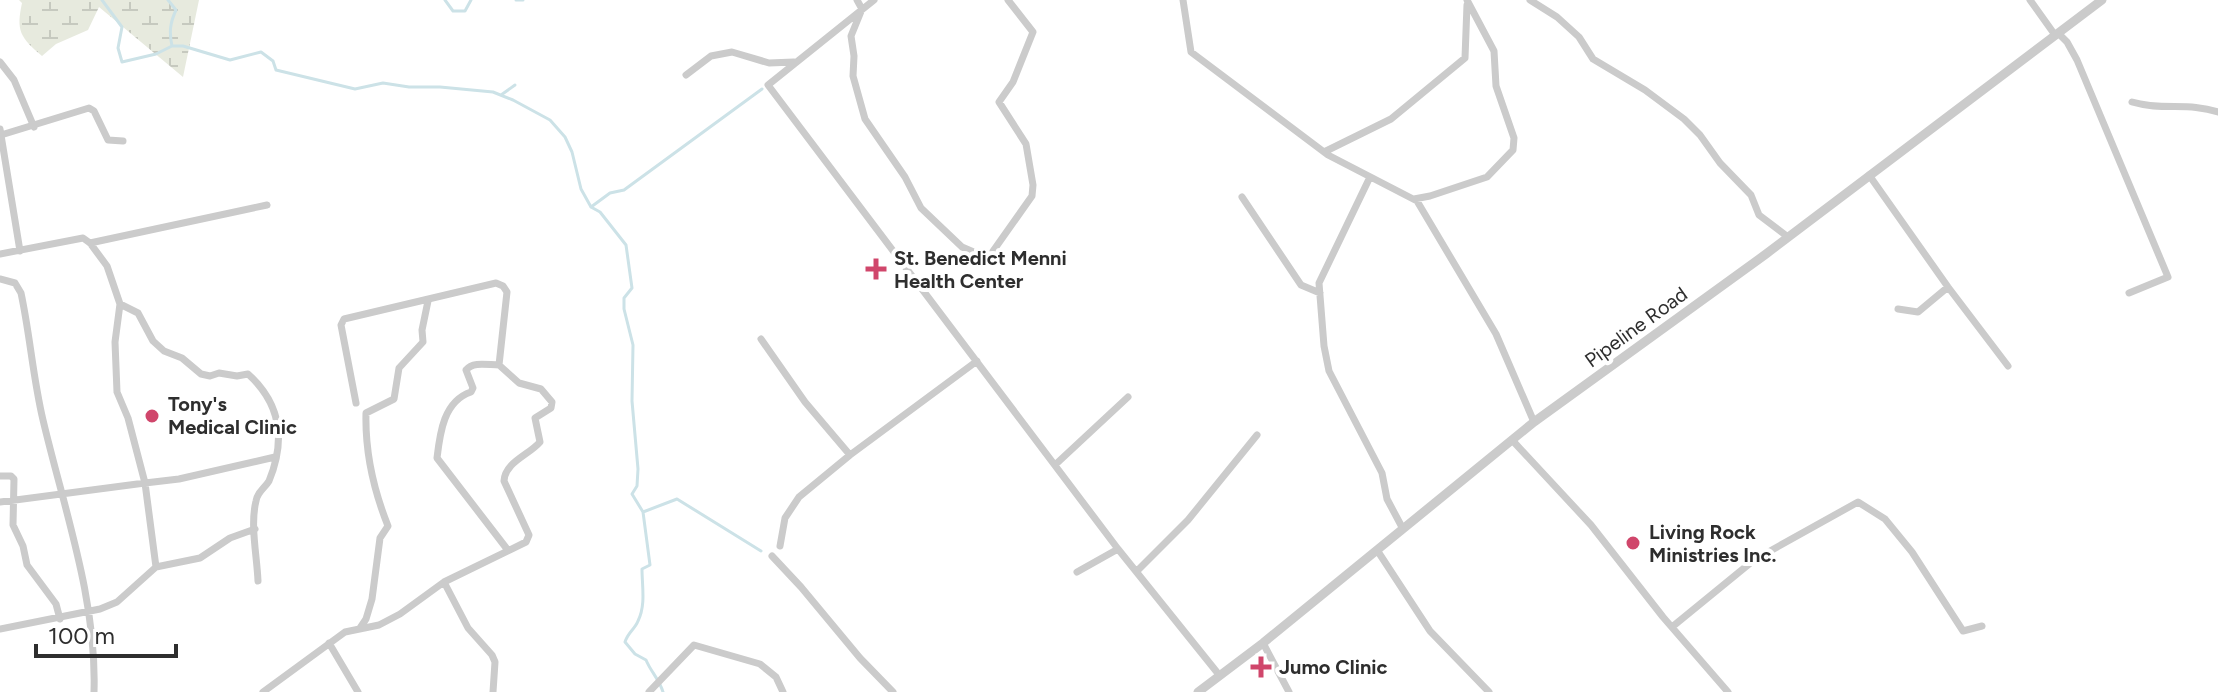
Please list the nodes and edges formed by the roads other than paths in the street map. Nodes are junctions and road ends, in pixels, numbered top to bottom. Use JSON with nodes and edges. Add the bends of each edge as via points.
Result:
{"nodes":[{"id":1,"x":857,"y":0,"type":"edge"},
{"id":2,"x":874,"y":0,"type":"edge"},
{"id":3,"x":1008,"y":0,"type":"edge"},
{"id":4,"x":1183,"y":0,"type":"edge"},
{"id":5,"x":1530,"y":0,"type":"edge"},
{"id":6,"x":2030,"y":0,"type":"edge"},
{"id":7,"x":2102,"y":0,"type":"edge"},
{"id":8,"x":1467,"y":1,"type":"edge"},
{"id":9,"x":862,"y":9,"type":"junction"},
{"id":10,"x":2057,"y":34,"type":"junction"},
{"id":11,"x":0,"y":62,"type":"edge"},
{"id":12,"x":796,"y":62,"type":"junction"},
{"id":13,"x":686,"y":75,"type":"dead end"},
{"id":14,"x":2132,"y":102,"type":"dead end"},
{"id":15,"x":2218,"y":112,"type":"edge"},
{"id":16,"x":34,"y":127,"type":"junction"},
{"id":17,"x":1,"y":132,"type":"edge"},
{"id":18,"x":123,"y":141,"type":"dead end"},
{"id":19,"x":1324,"y":152,"type":"junction"},
{"id":20,"x":1869,"y":175,"type":"junction"},
{"id":21,"x":1370,"y":177,"type":"junction"},
{"id":22,"x":1430,"y":196,"type":"junction"},
{"id":23,"x":1242,"y":197,"type":"dead end"},
{"id":24,"x":1413,"y":199,"type":"junction"},
{"id":25,"x":267,"y":205,"type":"dead end"},
{"id":26,"x":1424,"y":214,"type":"junction"},
{"id":27,"x":1788,"y":237,"type":"junction"},
{"id":28,"x":90,"y":243,"type":"junction"},
{"id":29,"x":20,"y":251,"type":"junction"},
{"id":30,"x":0,"y":254,"type":"edge"},
{"id":31,"x":0,"y":279,"type":"edge"},
{"id":32,"x":1948,"y":287,"type":"junction"},
{"id":33,"x":1320,"y":293,"type":"junction"},
{"id":34,"x":2129,"y":293,"type":"dead end"},
{"id":35,"x":428,"y":301,"type":"junction"},
{"id":36,"x":120,"y":304,"type":"junction"},
{"id":37,"x":1898,"y":309,"type":"dead end"},
{"id":38,"x":761,"y":339,"type":"dead end"},
{"id":39,"x":977,"y":361,"type":"junction"},
{"id":40,"x":499,"y":365,"type":"junction"},
{"id":41,"x":2008,"y":366,"type":"dead end"},
{"id":42,"x":1128,"y":397,"type":"dead end"},
{"id":43,"x":356,"y":403,"type":"dead end"},
{"id":44,"x":1534,"y":422,"type":"junction"},
{"id":45,"x":1257,"y":435,"type":"dead end"},
{"id":46,"x":1512,"y":440,"type":"junction"},
{"id":47,"x":850,"y":455,"type":"junction"},
{"id":48,"x":275,"y":457,"type":"junction"},
{"id":49,"x":1056,"y":464,"type":"junction"},
{"id":50,"x":0,"y":476,"type":"edge"},
{"id":51,"x":145,"y":483,"type":"junction"},
{"id":52,"x":62,"y":494,"type":"junction"},
{"id":53,"x":14,"y":499,"type":"junction"},
{"id":54,"x":0,"y":502,"type":"edge"},
{"id":55,"x":255,"y":529,"type":"junction"},
{"id":56,"x":1403,"y":529,"type":"junction"},
{"id":57,"x":780,"y":546,"type":"dead end"},
{"id":58,"x":507,"y":549,"type":"junction"},
{"id":59,"x":1118,"y":549,"type":"junction"},
{"id":60,"x":1377,"y":550,"type":"junction"},
{"id":61,"x":772,"y":556,"type":"dead end"},
{"id":62,"x":156,"y":567,"type":"junction"},
{"id":63,"x":1137,"y":571,"type":"junction"},
{"id":64,"x":1077,"y":572,"type":"dead end"},
{"id":65,"x":258,"y":581,"type":"dead end"},
{"id":66,"x":444,"y":582,"type":"junction"},
{"id":67,"x":89,"y":612,"type":"junction"},
{"id":68,"x":60,"y":619,"type":"junction"},
{"id":69,"x":1982,"y":626,"type":"dead end"},
{"id":70,"x":1672,"y":627,"type":"junction"},
{"id":71,"x":360,"y":628,"type":"junction"},
{"id":72,"x":0,"y":629,"type":"edge"},
{"id":73,"x":329,"y":643,"type":"junction"},
{"id":74,"x":1263,"y":643,"type":"junction"},
{"id":75,"x":1220,"y":676,"type":"junction"},
{"id":76,"x":651,"y":690,"type":"edge"},
{"id":77,"x":1288,"y":691,"type":"edge"},
{"id":78,"x":94,"y":692,"type":"edge"},
{"id":79,"x":263,"y":692,"type":"edge"},
{"id":80,"x":358,"y":692,"type":"edge"},
{"id":81,"x":493,"y":692,"type":"edge"},
{"id":82,"x":783,"y":692,"type":"edge"},
{"id":83,"x":893,"y":692,"type":"edge"},
{"id":84,"x":1198,"y":692,"type":"edge"},
{"id":85,"x":1489,"y":692,"type":"edge"},
{"id":86,"x":1728,"y":692,"type":"edge"}],
"edges":[{"from":1,"to":9,"type":"street"},
{"from":2,"to":9,"type":"street"},
{"from":3,"to":9,"type":"street","via":[[1033,32],[999,102],[1026,144],[1032,196],[991,254],[983,256],[962,247],[921,208],[865,119],[853,76],[851,36]]},
{"from":4,"to":19,"type":"street","via":[[1191,52]]},
{"from":5,"to":27,"type":"street","via":[[1579,37],[1593,59],[1684,119],[1751,195],[1759,215]]},
{"from":6,"to":10,"type":"street"},
{"from":7,"to":10,"type":"street","name":"Pipeline Road"},
{"from":8,"to":19,"type":"street","via":[[1465,58],[1391,119]]},
{"from":8,"to":22,"type":"street","via":[[1494,51],[1496,86],[1514,138],[1513,150],[1487,177]]},
{"from":9,"to":12,"type":"street"},
{"from":10,"to":20,"type":"street","name":"Pipeline Road"},
{"from":10,"to":34,"type":"street","via":[[2077,60],[2168,277]]},
{"from":11,"to":16,"type":"street","via":[[14,80]]},
{"from":12,"to":13,"type":"street","via":[[769,63],[732,52],[711,56]]},
{"from":12,"to":39,"type":"street","via":[[768,85]]},
{"from":14,"to":15,"type":"street"},
{"from":16,"to":17,"type":"street"},
{"from":16,"to":18,"type":"street","via":[[89,108],[108,140]]},
{"from":17,"to":29,"type":"street"},
{"from":19,"to":21,"type":"street"},
{"from":20,"to":27,"type":"street","name":"Pipeline Road"},
{"from":20,"to":32,"type":"street"},
{"from":21,"to":24,"type":"street"},
{"from":21,"to":33,"type":"street","via":[[1319,283]]},
{"from":22,"to":24,"type":"street"},
{"from":22,"to":26,"type":"street"},
{"from":23,"to":33,"type":"street","via":[[1301,285]]},
{"from":24,"to":26,"type":"street"},
{"from":25,"to":28,"type":"street"},
{"from":26,"to":44,"type":"street","via":[[1496,334]]},
{"from":27,"to":44,"type":"street","name":"Pipeline Road"},
{"from":28,"to":29,"type":"street","via":[[83,238]]},
{"from":28,"to":36,"type":"street","via":[[107,266]]},
{"from":29,"to":30,"type":"street"},
{"from":31,"to":52,"type":"street","via":[[15,283],[21,293]]},
{"from":32,"to":37,"type":"street","via":[[1918,312]]},
{"from":32,"to":41,"type":"street"},
{"from":33,"to":56,"type":"street","via":[[1329,371],[1382,473],[1387,499]]},
{"from":35,"to":40,"type":"street","via":[[496,283],[503,286],[507,292]]},
{"from":35,"to":43,"type":"street","via":[[344,319]]},
{"from":35,"to":71,"type":"street","via":[[423,342],[399,368],[394,399],[366,413],[370,459],[388,526],[380,538],[372,599]]},
{"from":36,"to":48,"type":"street","via":[[138,313],[164,351],[201,374],[250,376],[274,405]]},
{"from":36,"to":51,"type":"street","via":[[117,392]]},
{"from":38,"to":47,"type":"street"},
{"from":39,"to":47,"type":"street"},
{"from":39,"to":49,"type":"street"},
{"from":40,"to":58,"type":"street","via":[[478,364],[466,370],[473,388],[450,406],[437,458]]},
{"from":40,"to":58,"type":"street","via":[[519,383],[541,389],[552,402],[535,418],[540,442],[504,475],[529,535],[526,542]]},
{"from":42,"to":49,"type":"street"},
{"from":44,"to":46,"type":"street","name":"Pipeline Road"},
{"from":45,"to":63,"type":"street","via":[[1188,520]]},
{"from":46,"to":56,"type":"street","name":"Pipeline Road"},
{"from":46,"to":70,"type":"street","via":[[1591,525]]},
{"from":47,"to":57,"type":"street","via":[[790,507]]},
{"from":48,"to":51,"type":"street"},
{"from":48,"to":55,"type":"street","via":[[268,484],[256,496]]},
{"from":49,"to":59,"type":"street"},
{"from":50,"to":53,"type":"street","via":[[14,479]]},
{"from":51,"to":52,"type":"street"},
{"from":51,"to":62,"type":"street"},
{"from":52,"to":53,"type":"street"},
{"from":52,"to":67,"type":"street"},
{"from":53,"to":54,"type":"street"},
{"from":53,"to":68,"type":"street","via":[[13,525],[27,565],[56,604]]},
{"from":55,"to":62,"type":"street","via":[[200,558]]},
{"from":55,"to":65,"type":"street"},
{"from":56,"to":60,"type":"street","name":"Pipeline Road"},
{"from":58,"to":66,"type":"street"},
{"from":59,"to":63,"type":"street"},
{"from":59,"to":64,"type":"street"},
{"from":60,"to":74,"type":"street","name":"Pipeline Road"},
{"from":60,"to":85,"type":"street","via":[[1430,631]]},
{"from":61,"to":83,"type":"street"},
{"from":62,"to":67,"type":"street","via":[[117,602]]},
{"from":63,"to":75,"type":"street"},
{"from":66,"to":71,"type":"street","via":[[400,614]]},
{"from":66,"to":81,"type":"street","via":[[468,628],[492,655]]},
{"from":67,"to":68,"type":"street"},
{"from":67,"to":78,"type":"street"},
{"from":68,"to":72,"type":"street"},
{"from":69,"to":70,"type":"street","via":[[1963,631],[1912,552],[1885,519],[1858,502],[1754,560]]},
{"from":70,"to":86,"type":"street"},
{"from":71,"to":73,"type":"street"},
{"from":73,"to":79,"type":"street"},
{"from":73,"to":80,"type":"street"},
{"from":74,"to":75,"type":"street","name":"Pipeline Road"},
{"from":74,"to":77,"type":"street"},
{"from":75,"to":84,"type":"street","name":"Pipeline Road"},
{"from":76,"to":82,"type":"street","via":[[694,645],[760,664],[776,677]]}]}
